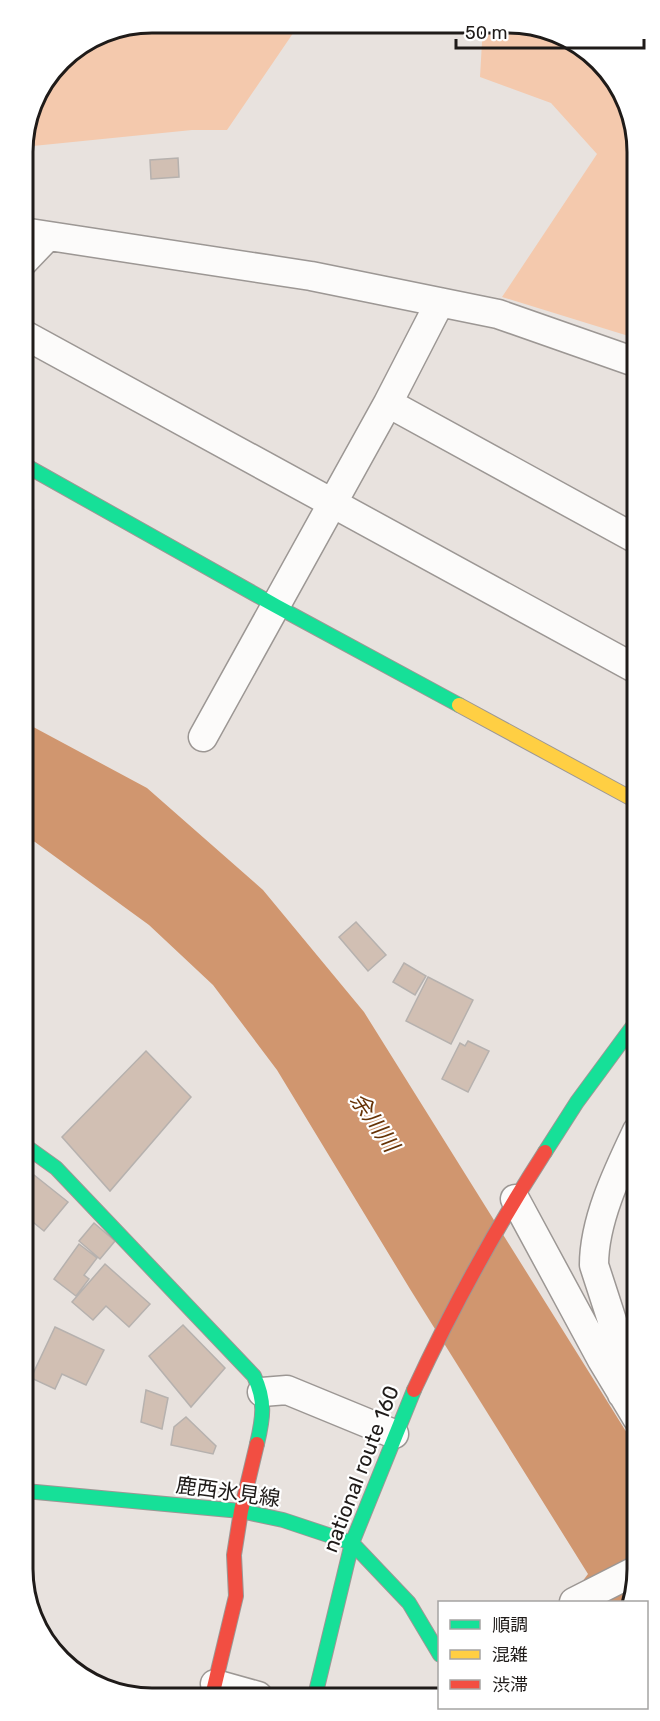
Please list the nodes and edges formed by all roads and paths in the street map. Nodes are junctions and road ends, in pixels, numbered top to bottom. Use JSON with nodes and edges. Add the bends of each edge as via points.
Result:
{"nodes":[{"id":1,"x":35,"y":235,"type":"edge"},
{"id":2,"x":440,"y":302,"type":"junction"},
{"id":3,"x":33,"y":339,"type":"edge"},
{"id":4,"x":627,"y":359,"type":"edge"},
{"id":5,"x":388,"y":403,"type":"junction"},
{"id":6,"x":33,"y":470,"type":"edge"},
{"id":7,"x":333,"y":503,"type":"junction"},
{"id":8,"x":627,"y":534,"type":"edge"},
{"id":9,"x":276,"y":606,"type":"junction"},
{"id":10,"x":627,"y":664,"type":"edge"},
{"id":11,"x":203,"y":737,"type":"dead end"},
{"id":12,"x":627,"y":796,"type":"edge"},
{"id":13,"x":627,"y":1034,"type":"edge"},
{"id":14,"x":33,"y":1151,"type":"edge"},
{"id":15,"x":627,"y":1152,"type":"edge"},
{"id":16,"x":515,"y":1199,"type":"junction"},
{"id":17,"x":627,"y":1367,"type":"edge"},
{"id":18,"x":627,"y":1388,"type":"edge"},
{"id":19,"x":262,"y":1392,"type":"junction"},
{"id":20,"x":622,"y":1394,"type":"junction"},
{"id":21,"x":627,"y":1402,"type":"edge"},
{"id":22,"x":394,"y":1434,"type":"junction"},
{"id":23,"x":33,"y":1492,"type":"edge"},
{"id":24,"x":241,"y":1511,"type":"junction"},
{"id":25,"x":352,"y":1543,"type":"junction"},
{"id":26,"x":627,"y":1575,"type":"edge"},
{"id":27,"x":579,"y":1600,"type":"edge"},
{"id":28,"x":438,"y":1652,"type":"edge"},
{"id":29,"x":213,"y":1688,"type":"edge"},
{"id":30,"x":317,"y":1688,"type":"edge"}],
"edges":[{"from":1,"to":2,"type":"street","via":[[311,276]]},
{"from":2,"to":4,"type":"street","via":[[498,314]]},
{"from":2,"to":5,"type":"street"},
{"from":3,"to":7,"type":"street"},
{"from":5,"to":7,"type":"street"},
{"from":5,"to":8,"type":"street"},
{"from":6,"to":9,"type":"main road"},
{"from":7,"to":9,"type":"street"},
{"from":7,"to":10,"type":"street"},
{"from":9,"to":11,"type":"street"},
{"from":9,"to":12,"type":"main road"},
{"from":13,"to":16,"type":"main road","via":[[577,1102]]},
{"from":14,"to":19,"type":"main road","via":[[56,1168],[254,1376]]},
{"from":15,"to":17,"type":"street","via":[[614,1180],[594,1248],[594,1265]]},
{"from":16,"to":20,"type":"street"},
{"from":16,"to":22,"type":"main road","name":"national route 160","via":[[441,1331]]},
{"from":18,"to":20,"type":"street"},
{"from":19,"to":22,"type":"street","via":[[287,1390]]},
{"from":19,"to":24,"type":"main road","via":[[263,1419]]},
{"from":20,"to":21,"type":"street"},
{"from":22,"to":25,"type":"main road","name":"national route 160"},
{"from":23,"to":24,"type":"main road","name":"鹿西氷見線"},
{"from":24,"to":25,"type":"main road","name":"鹿西氷見線"},
{"from":24,"to":29,"type":"main road","via":[[234,1555],[236,1596]]},
{"from":25,"to":28,"type":"main road","name":"鹿西氷見線","via":[[409,1603]]},
{"from":25,"to":30,"type":"main road","name":"national route 160"},
{"from":26,"to":27,"type":"street"}]}
